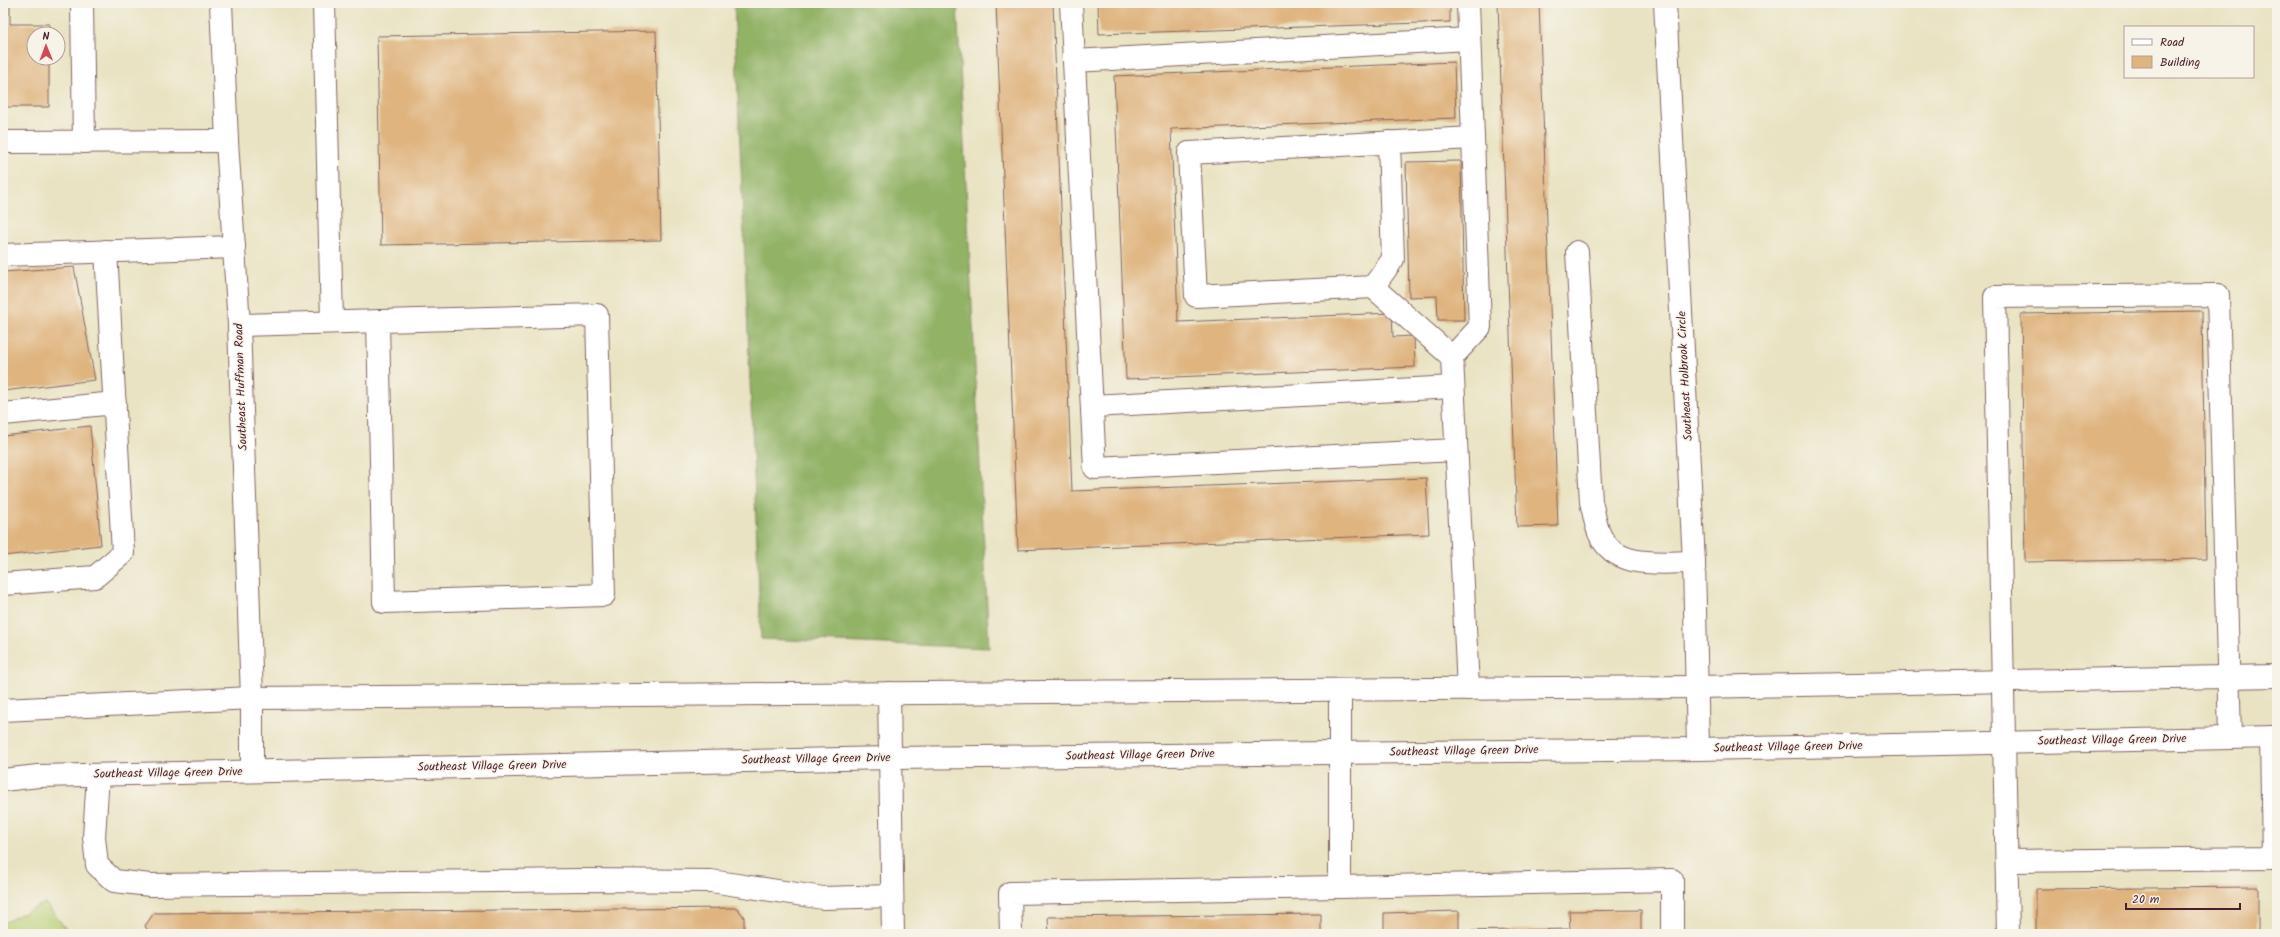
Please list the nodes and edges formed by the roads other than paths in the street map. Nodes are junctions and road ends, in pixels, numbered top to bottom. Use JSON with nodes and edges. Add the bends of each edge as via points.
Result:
{"nodes":[{"id":1,"x":82,"y":3,"type":"edge"},
{"id":2,"x":221,"y":3,"type":"edge"},
{"id":3,"x":324,"y":3,"type":"edge"},
{"id":4,"x":1071,"y":3,"type":"edge"},
{"id":5,"x":1468,"y":3,"type":"edge"},
{"id":6,"x":1665,"y":3,"type":"edge"},
{"id":7,"x":1469,"y":39,"type":"junction"},
{"id":8,"x":1074,"y":61,"type":"junction"},
{"id":9,"x":1473,"y":138,"type":"junction"},
{"id":10,"x":227,"y":141,"type":"junction"},
{"id":11,"x":3,"y":142,"type":"edge"},
{"id":12,"x":84,"y":142,"type":"junction"},
{"id":13,"x":1389,"y":142,"type":"junction"},
{"id":14,"x":234,"y":247,"type":"junction"},
{"id":15,"x":106,"y":251,"type":"junction"},
{"id":16,"x":1577,"y":252,"type":"dead end"},
{"id":17,"x":3,"y":255,"type":"edge"},
{"id":18,"x":1373,"y":287,"type":"junction"},
{"id":19,"x":378,"y":321,"type":"junction"},
{"id":20,"x":332,"y":322,"type":"junction"},
{"id":21,"x":240,"y":325,"type":"junction"},
{"id":22,"x":1452,"y":357,"type":"junction"},
{"id":23,"x":1453,"y":387,"type":"junction"},
{"id":24,"x":114,"y":403,"type":"junction"},
{"id":25,"x":1092,"y":406,"type":"junction"},
{"id":26,"x":3,"y":414,"type":"edge"},
{"id":27,"x":1456,"y":450,"type":"junction"},
{"id":28,"x":1694,"y":562,"type":"junction"},
{"id":29,"x":3,"y":584,"type":"edge"},
{"id":30,"x":2277,"y":676,"type":"edge"},
{"id":31,"x":2229,"y":677,"type":"junction"},
{"id":32,"x":2003,"y":681,"type":"junction"},
{"id":33,"x":1697,"y":687,"type":"junction"},
{"id":34,"x":1468,"y":689,"type":"junction"},
{"id":35,"x":1340,"y":690,"type":"junction"},
{"id":36,"x":889,"y":693,"type":"junction"},
{"id":37,"x":252,"y":698,"type":"junction"},
{"id":38,"x":3,"y":710,"type":"edge"},
{"id":39,"x":2230,"y":737,"type":"junction"},
{"id":40,"x":2274,"y":737,"type":"edge"},
{"id":41,"x":2005,"y":742,"type":"junction"},
{"id":42,"x":1698,"y":749,"type":"junction"},
{"id":43,"x":1339,"y":752,"type":"junction"},
{"id":44,"x":891,"y":758,"type":"junction"},
{"id":45,"x":252,"y":771,"type":"junction"},
{"id":46,"x":98,"y":775,"type":"junction"},
{"id":47,"x":3,"y":780,"type":"edge"},
{"id":48,"x":2007,"y":861,"type":"junction"},
{"id":49,"x":1340,"y":888,"type":"junction"},
{"id":50,"x":892,"y":896,"type":"junction"},
{"id":51,"x":892,"y":934,"type":"edge"},
{"id":52,"x":1011,"y":934,"type":"edge"},
{"id":53,"x":1672,"y":934,"type":"edge"},
{"id":54,"x":2008,"y":934,"type":"edge"}],
"edges":[{"from":1,"to":12,"type":"street"},
{"from":2,"to":10,"type":"street","name":"Southeast Huffman Road"},
{"from":3,"to":20,"type":"street"},
{"from":4,"to":8,"type":"street"},
{"from":5,"to":7,"type":"street"},
{"from":6,"to":28,"type":"street","name":"Southeast Holbrook Circle"},
{"from":7,"to":8,"type":"street"},
{"from":7,"to":9,"type":"street"},
{"from":8,"to":25,"type":"street"},
{"from":9,"to":13,"type":"street"},
{"from":9,"to":22,"type":"street","via":[[1480,327]]},
{"from":10,"to":12,"type":"street"},
{"from":10,"to":14,"type":"street","name":"Southeast Huffman Road"},
{"from":11,"to":12,"type":"street"},
{"from":13,"to":18,"type":"street","via":[[1393,260]]},
{"from":13,"to":18,"type":"street","via":[[1189,153],[1196,296]]},
{"from":14,"to":15,"type":"street"},
{"from":14,"to":21,"type":"street","name":"Southeast Huffman Road"},
{"from":15,"to":17,"type":"street"},
{"from":15,"to":24,"type":"street"},
{"from":16,"to":28,"type":"street","via":[[1591,502],[1600,535],[1612,552],[1632,560]]},
{"from":18,"to":22,"type":"street"},
{"from":19,"to":19,"type":"street","via":[[597,315],[604,595],[384,602]]},
{"from":19,"to":20,"type":"street"},
{"from":20,"to":21,"type":"street"},
{"from":21,"to":37,"type":"street","name":"Southeast Huffman Road"},
{"from":22,"to":23,"type":"street"},
{"from":23,"to":25,"type":"street"},
{"from":23,"to":27,"type":"street"},
{"from":24,"to":26,"type":"street"},
{"from":24,"to":29,"type":"street","via":[[123,553],[95,577]]},
{"from":25,"to":27,"type":"street","via":[[1095,468]]},
{"from":27,"to":34,"type":"street"},
{"from":28,"to":33,"type":"street","name":"Southeast Holbrook Circle"},
{"from":30,"to":31,"type":"street"},
{"from":31,"to":32,"type":"street"},
{"from":31,"to":32,"type":"street","via":[[2218,294],[1995,296]]},
{"from":31,"to":39,"type":"street"},
{"from":32,"to":33,"type":"street"},
{"from":32,"to":41,"type":"street"},
{"from":33,"to":34,"type":"street"},
{"from":33,"to":42,"type":"street","name":"Southeast Holbrook Circle"},
{"from":34,"to":35,"type":"street"},
{"from":35,"to":36,"type":"street"},
{"from":35,"to":43,"type":"street"},
{"from":36,"to":37,"type":"street"},
{"from":36,"to":44,"type":"street"},
{"from":37,"to":38,"type":"street"},
{"from":37,"to":45,"type":"street","name":"Southeast Huffman Road"},
{"from":39,"to":40,"type":"street","name":"Southeast Village Green Drive"},
{"from":39,"to":41,"type":"street","name":"Southeast Village Green Drive"},
{"from":40,"to":48,"type":"street","via":[[2273,858]]},
{"from":41,"to":42,"type":"street","name":"Southeast Village Green Drive"},
{"from":41,"to":48,"type":"street"},
{"from":42,"to":43,"type":"street","name":"Southeast Village Green Drive"},
{"from":43,"to":44,"type":"street","name":"Southeast Village Green Drive"},
{"from":43,"to":49,"type":"street"},
{"from":44,"to":45,"type":"street","name":"Southeast Village Green Drive"},
{"from":44,"to":50,"type":"street"},
{"from":45,"to":46,"type":"street","name":"Southeast Village Green Drive"},
{"from":46,"to":47,"type":"street","name":"Southeast Village Green Drive","via":[[38,776]]},
{"from":46,"to":50,"type":"street","via":[[94,837],[97,865],[114,881],[150,885],[711,881],[823,898]]},
{"from":48,"to":54,"type":"street"},
{"from":49,"to":52,"type":"street","via":[[1010,893]]},
{"from":49,"to":53,"type":"street","via":[[1672,880]]},
{"from":50,"to":51,"type":"street"}]}
